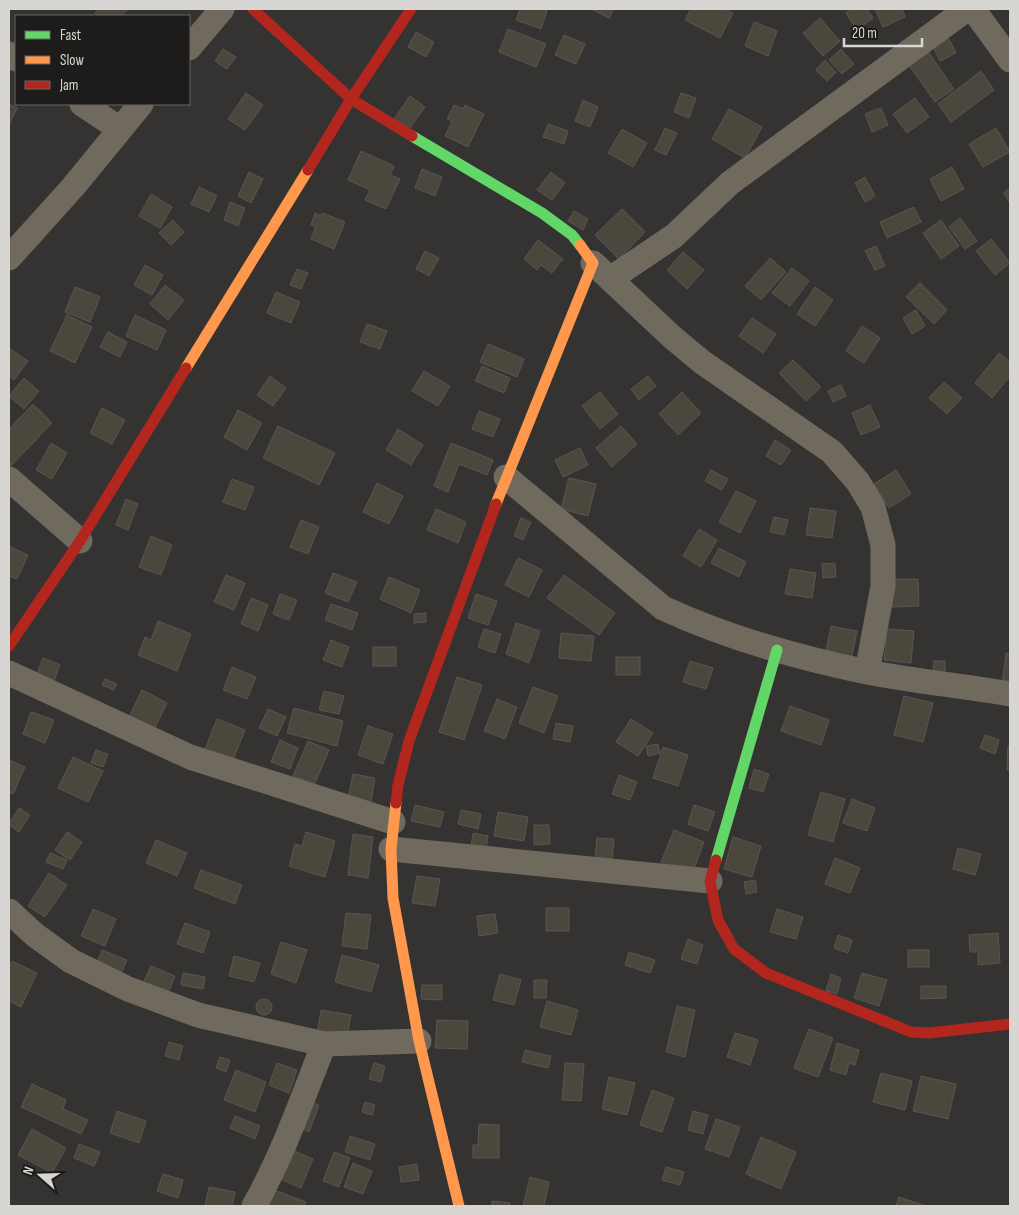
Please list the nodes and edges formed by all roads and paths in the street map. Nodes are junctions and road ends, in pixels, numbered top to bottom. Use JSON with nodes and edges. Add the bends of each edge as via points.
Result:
{"nodes":[{"id":1,"x":222,"y":9,"type":"edge"},
{"id":2,"x":253,"y":9,"type":"edge"},
{"id":3,"x":411,"y":9,"type":"edge"},
{"id":4,"x":968,"y":9,"type":"edge"},
{"id":5,"x":973,"y":9,"type":"edge"},
{"id":6,"x":190,"y":47,"type":"edge"},
{"id":7,"x":1010,"y":60,"type":"edge"},
{"id":8,"x":351,"y":99,"type":"junction"},
{"id":9,"x":84,"y":105,"type":"edge"},
{"id":10,"x":140,"y":105,"type":"edge"},
{"id":11,"x":120,"y":129,"type":"junction"},
{"id":12,"x":9,"y":258,"type":"edge"},
{"id":13,"x":602,"y":271,"type":"junction"},
{"id":14,"x":506,"y":477,"type":"junction"},
{"id":15,"x":9,"y":479,"type":"edge"},
{"id":16,"x":80,"y":540,"type":"junction"},
{"id":17,"x":9,"y":646,"type":"edge"},
{"id":18,"x":777,"y":650,"type":"junction"},
{"id":19,"x":867,"y":672,"type":"junction"},
{"id":20,"x":9,"y":673,"type":"edge"},
{"id":21,"x":1010,"y":694,"type":"edge"},
{"id":22,"x":394,"y":822,"type":"junction"},
{"id":23,"x":391,"y":850,"type":"junction"},
{"id":24,"x":710,"y":882,"type":"junction"},
{"id":25,"x":9,"y":912,"type":"edge"},
{"id":26,"x":1010,"y":1024,"type":"edge"},
{"id":27,"x":419,"y":1041,"type":"junction"},
{"id":28,"x":324,"y":1044,"type":"junction"},
{"id":29,"x":254,"y":1206,"type":"edge"},
{"id":30,"x":459,"y":1206,"type":"edge"}],
"edges":[{"from":1,"to":6,"type":"street"},
{"from":2,"to":8,"type":"street"},
{"from":3,"to":8,"type":"street"},
{"from":4,"to":13,"type":"street","via":[[730,183],[674,236]]},
{"from":5,"to":7,"type":"street"},
{"from":8,"to":13,"type":"street","via":[[542,213],[572,235]]},
{"from":8,"to":16,"type":"street"},
{"from":9,"to":11,"type":"street"},
{"from":10,"to":11,"type":"street"},
{"from":11,"to":12,"type":"street"},
{"from":13,"to":14,"type":"street"},
{"from":13,"to":19,"type":"street","via":[[702,362],[832,452],[858,482],[873,507],[883,545],[883,586]]},
{"from":14,"to":18,"type":"street","via":[[663,608],[687,620]]},
{"from":14,"to":22,"type":"street","via":[[409,741],[398,786]]},
{"from":15,"to":16,"type":"street"},
{"from":16,"to":17,"type":"street"},
{"from":18,"to":19,"type":"street"},
{"from":18,"to":24,"type":"street"},
{"from":19,"to":21,"type":"street"},
{"from":20,"to":22,"type":"street","via":[[190,756]]},
{"from":22,"to":23,"type":"street"},
{"from":23,"to":24,"type":"street"},
{"from":23,"to":27,"type":"street","via":[[393,898]]},
{"from":24,"to":26,"type":"street","via":[[718,920],[734,949],[766,973],[911,1032]]},
{"from":25,"to":28,"type":"street","via":[[71,961],[128,989],[198,1015]]},
{"from":27,"to":28,"type":"street"},
{"from":27,"to":30,"type":"street"},
{"from":28,"to":29,"type":"street","via":[[287,1138]]}]}
